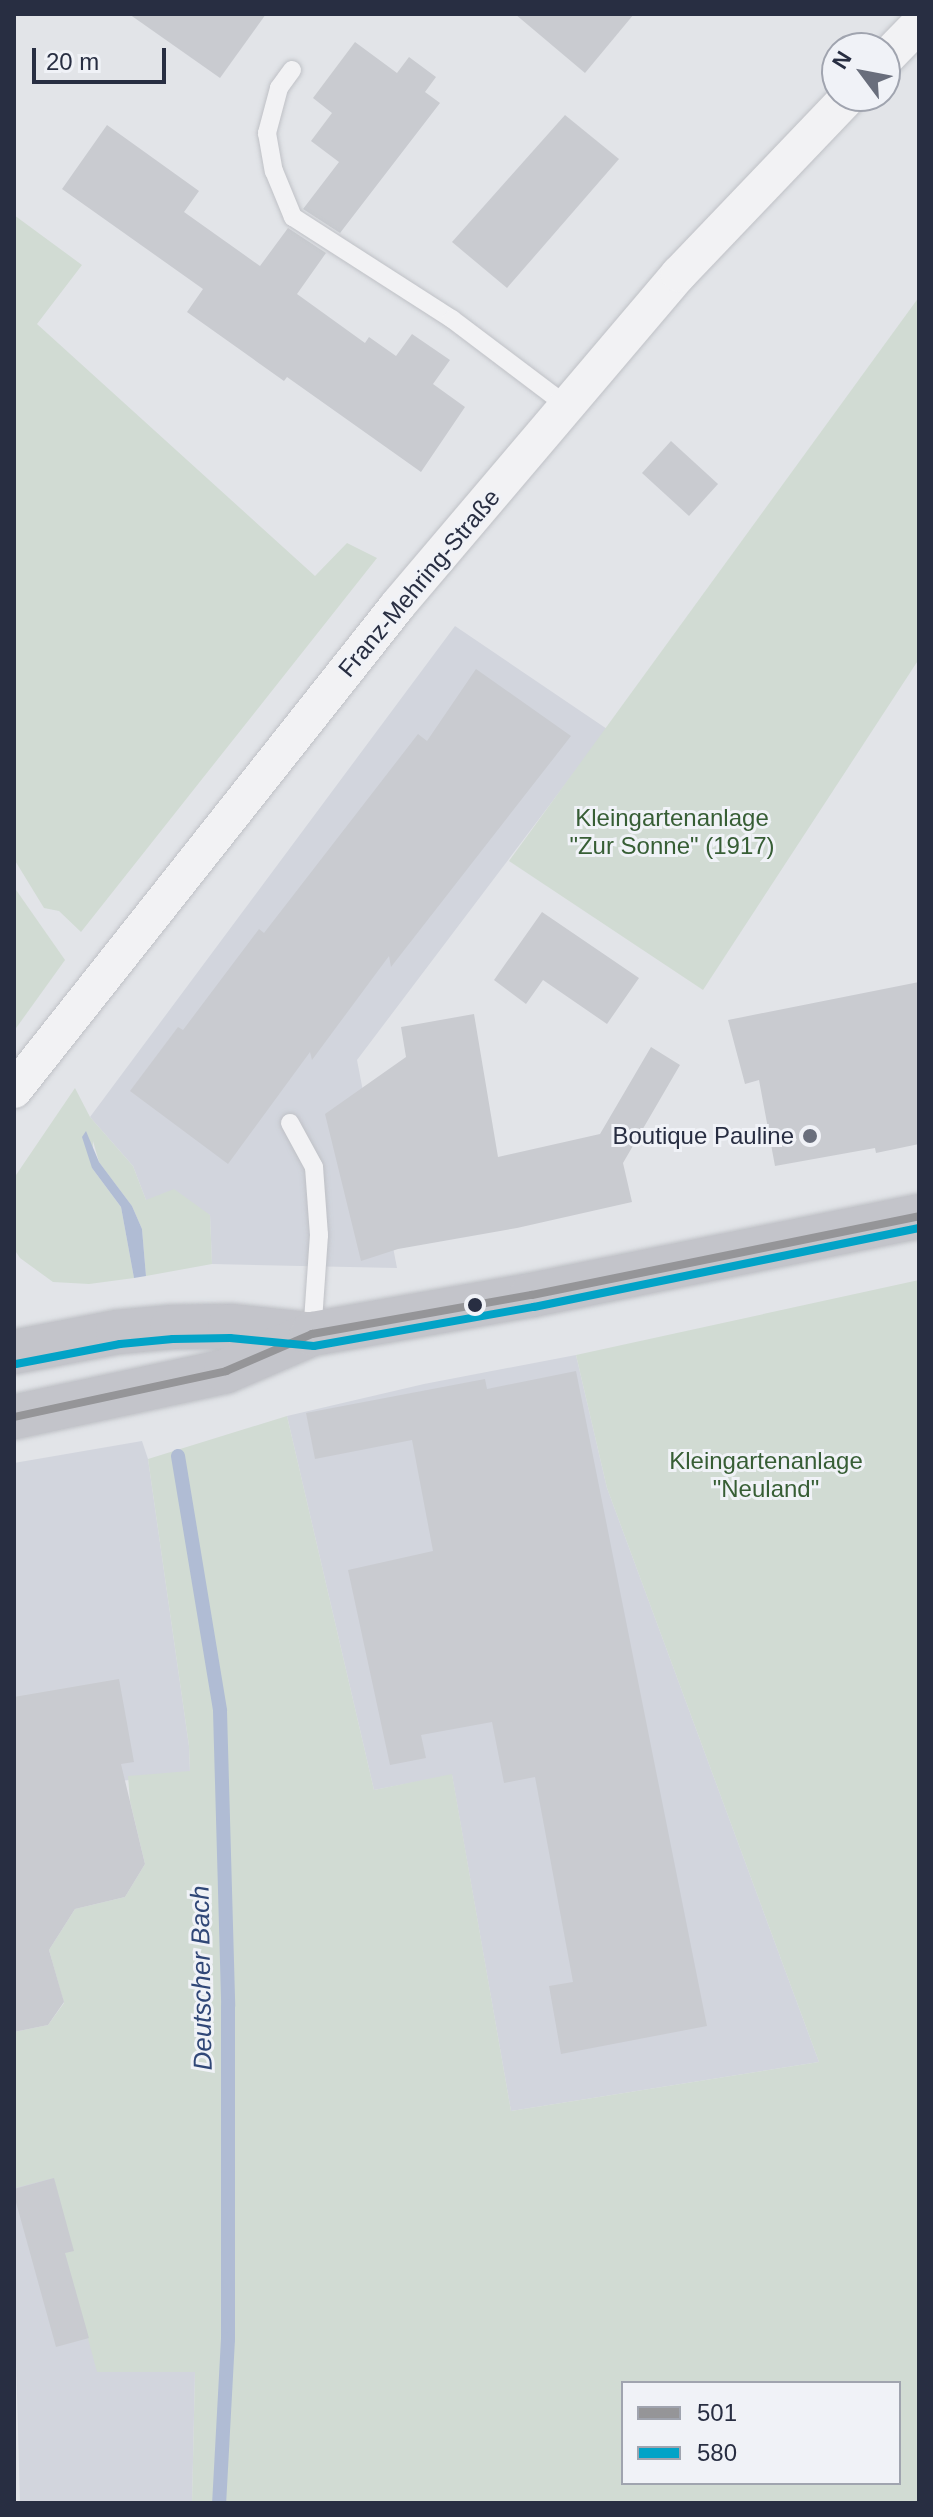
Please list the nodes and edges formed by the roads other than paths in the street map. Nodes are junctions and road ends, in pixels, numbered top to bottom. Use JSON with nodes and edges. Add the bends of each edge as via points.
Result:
{"nodes":[{"id":1,"x":919,"y":24,"type":"edge"},
{"id":2,"x":901,"y":43,"type":"edge"},
{"id":3,"x":292,"y":70,"type":"dead end"},
{"id":4,"x":834,"y":112,"type":"edge"},
{"id":5,"x":567,"y":406,"type":"junction"},
{"id":6,"x":14,"y":1090,"type":"edge"},
{"id":7,"x":290,"y":1123,"type":"dead end"},
{"id":8,"x":919,"y":1216,"type":"edge"},
{"id":9,"x":312,"y":1334,"type":"junction"},
{"id":10,"x":14,"y":1352,"type":"edge"},
{"id":11,"x":14,"y":1417,"type":"edge"}],
"edges":[{"from":1,"to":2,"type":"street"},
{"from":3,"to":5,"type":"lane","via":[[279,88],[267,133],[274,171],[293,217],[452,319]]},
{"from":4,"to":5,"type":"street","name":"Franz-Mehring-Straße","via":[[679,274]]},
{"from":5,"to":6,"type":"street","name":"Franz-Mehring-Straße","via":[[398,605]]},
{"from":7,"to":9,"type":"lane","via":[[314,1167],[319,1235]]},
{"from":8,"to":9,"type":"main road"},
{"from":9,"to":10,"type":"main road","via":[[172,1327]]},
{"from":9,"to":11,"type":"main road","via":[[226,1371]]}]}
